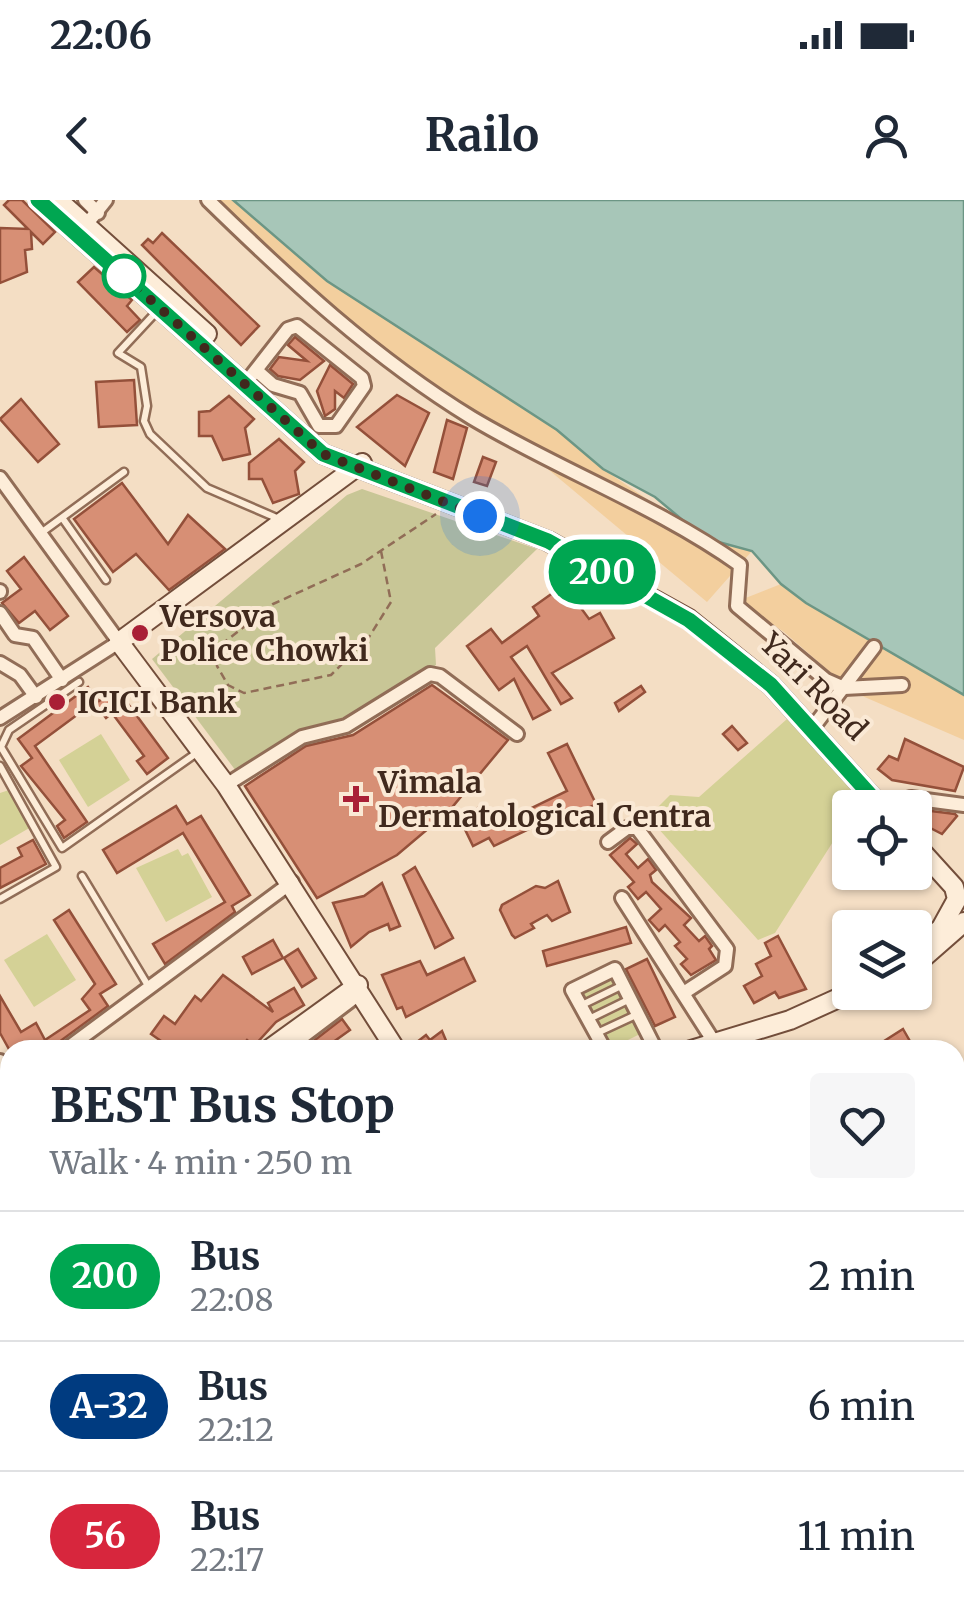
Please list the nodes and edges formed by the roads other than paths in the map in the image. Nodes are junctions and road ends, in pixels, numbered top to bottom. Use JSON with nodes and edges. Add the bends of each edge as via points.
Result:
{"nodes":[{"id":1,"x":38,"y":200,"type":"edge"},
{"id":2,"x":58,"y":200,"type":"edge"},
{"id":3,"x":85,"y":200,"type":"edge"},
{"id":4,"x":106,"y":200,"type":"edge"},
{"id":5,"x":208,"y":200,"type":"edge"},
{"id":6,"x":92,"y":219,"type":"junction"},
{"id":7,"x":160,"y":308,"type":"junction"},
{"id":8,"x":254,"y":372,"type":"junction"},
{"id":9,"x":297,"y":403,"type":"junction"},
{"id":10,"x":354,"y":462,"type":"junction"},
{"id":11,"x":124,"y":472,"type":"dead end"},
{"id":12,"x":1,"y":482,"type":"edge"},
{"id":13,"x":63,"y":519,"type":"junction"},
{"id":14,"x":284,"y":521,"type":"junction"},
{"id":15,"x":40,"y":534,"type":"junction"},
{"id":16,"x":106,"y":580,"type":"dead end"},
{"id":17,"x":0,"y":613,"type":"edge"},
{"id":18,"x":120,"y":642,"type":"junction"},
{"id":19,"x":874,"y":648,"type":"dead end"},
{"id":20,"x":0,"y":663,"type":"edge"},
{"id":21,"x":62,"y":680,"type":"junction"},
{"id":22,"x":79,"y":682,"type":"dead end"},
{"id":23,"x":902,"y":685,"type":"dead end"},
{"id":24,"x":844,"y":688,"type":"junction"},
{"id":25,"x":36,"y":697,"type":"junction"},
{"id":26,"x":0,"y":718,"type":"edge"},
{"id":27,"x":813,"y":727,"type":"junction"},
{"id":28,"x":517,"y":734,"type":"dead end"},
{"id":29,"x":199,"y":751,"type":"junction"},
{"id":30,"x":0,"y":766,"type":"edge"},
{"id":31,"x":226,"y":784,"type":"junction"},
{"id":32,"x":870,"y":790,"type":"edge"},
{"id":33,"x":932,"y":799,"type":"edge"},
{"id":34,"x":964,"y":805,"type":"edge"},
{"id":35,"x":608,"y":842,"type":"dead end"},
{"id":36,"x":932,"y":855,"type":"edge"},
{"id":37,"x":932,"y":863,"type":"edge"},
{"id":38,"x":82,"y":876,"type":"dead end"},
{"id":39,"x":292,"y":882,"type":"junction"},
{"id":40,"x":962,"y":896,"type":"edge"},
{"id":41,"x":622,"y":898,"type":"dead end"},
{"id":42,"x":0,"y":899,"type":"edge"},
{"id":43,"x":964,"y":922,"type":"edge"},
{"id":44,"x":932,"y":936,"type":"edge"},
{"id":45,"x":932,"y":950,"type":"edge"},
{"id":46,"x":360,"y":989,"type":"junction"},
{"id":47,"x":150,"y":990,"type":"junction"},
{"id":48,"x":684,"y":992,"type":"junction"},
{"id":49,"x":630,"y":999,"type":"junction"},
{"id":50,"x":832,"y":1001,"type":"edge"},
{"id":51,"x":835,"y":1010,"type":"edge"},
{"id":52,"x":638,"y":1014,"type":"junction"},
{"id":53,"x":588,"y":1020,"type":"junction"},
{"id":54,"x":596,"y":1034,"type":"junction"},
{"id":55,"x":79,"y":1040,"type":"edge"},
{"id":56,"x":283,"y":1040,"type":"edge"},
{"id":57,"x":297,"y":1040,"type":"edge"},
{"id":58,"x":390,"y":1040,"type":"edge"},
{"id":59,"x":599,"y":1040,"type":"edge"},
{"id":60,"x":651,"y":1040,"type":"edge"},
{"id":61,"x":712,"y":1040,"type":"edge"},
{"id":62,"x":733,"y":1040,"type":"edge"},
{"id":63,"x":740,"y":1040,"type":"edge"}],
"edges":[{"from":1,"to":7,"type":"main road"},
{"from":2,"to":6,"type":"main road"},
{"from":3,"to":6,"type":"street"},
{"from":4,"to":6,"type":"street"},
{"from":5,"to":24,"type":"street","via":[[343,326],[405,374],[474,419],[740,564],[737,606]]},
{"from":6,"to":8,"type":"main road"},
{"from":7,"to":10,"type":"main road","via":[[323,454]]},
{"from":7,"to":14,"type":"lane","via":[[118,353],[141,367],[150,434],[207,488]]},
{"from":8,"to":9,"type":"main road"},
{"from":8,"to":9,"type":"street","via":[[297,326],[363,382],[356,402],[332,427],[314,423]]},
{"from":9,"to":10,"type":"main road"},
{"from":10,"to":14,"type":"main road"},
{"from":10,"to":27,"type":"main road","via":[[548,541],[689,620]]},
{"from":10,"to":27,"type":"main road","name":"Yari Road","via":[[552,534],[645,585],[754,660]]},
{"from":11,"to":13,"type":"lane"},
{"from":12,"to":15,"type":"street"},
{"from":13,"to":15,"type":"lane"},
{"from":13,"to":16,"type":"lane"},
{"from":14,"to":18,"type":"main road"},
{"from":15,"to":18,"type":"street"},
{"from":17,"to":21,"type":"street","via":[[15,635],[33,638]]},
{"from":18,"to":21,"type":"street"},
{"from":18,"to":29,"type":"main road"},
{"from":19,"to":24,"type":"street"},
{"from":20,"to":25,"type":"street","via":[[20,675]]},
{"from":21,"to":25,"type":"street"},
{"from":22,"to":29,"type":"lane","via":[[10,730],[2,747],[62,848]]},
{"from":23,"to":24,"type":"street"},
{"from":24,"to":27,"type":"street"},
{"from":25,"to":26,"type":"street"},
{"from":27,"to":32,"type":"main road"},
{"from":28,"to":31,"type":"street","via":[[430,674],[346,726],[302,737]]},
{"from":29,"to":31,"type":"main road"},
{"from":30,"to":42,"type":"lane","via":[[56,867]]},
{"from":31,"to":39,"type":"main road"},
{"from":33,"to":34,"type":"street"},
{"from":35,"to":48,"type":"street","via":[[637,828],[727,949],[725,966]]},
{"from":36,"to":40,"type":"main road"},
{"from":37,"to":40,"type":"main road"},
{"from":38,"to":47,"type":"lane"},
{"from":39,"to":46,"type":"main road"},
{"from":39,"to":47,"type":"street"},
{"from":40,"to":44,"type":"main road"},
{"from":41,"to":48,"type":"street"},
{"from":43,"to":45,"type":"main road"},
{"from":46,"to":56,"type":"main road"},
{"from":46,"to":57,"type":"street"},
{"from":46,"to":58,"type":"main road"},
{"from":47,"to":55,"type":"street"},
{"from":48,"to":61,"type":"street"},
{"from":49,"to":52,"type":"street"},
{"from":49,"to":53,"type":"lane"},
{"from":49,"to":53,"type":"street","via":[[616,969],[572,990]]},
{"from":50,"to":62,"type":"main road"},
{"from":51,"to":63,"type":"main road"},
{"from":52,"to":54,"type":"lane"},
{"from":52,"to":60,"type":"street"},
{"from":53,"to":54,"type":"street"},
{"from":54,"to":59,"type":"street"}]}
